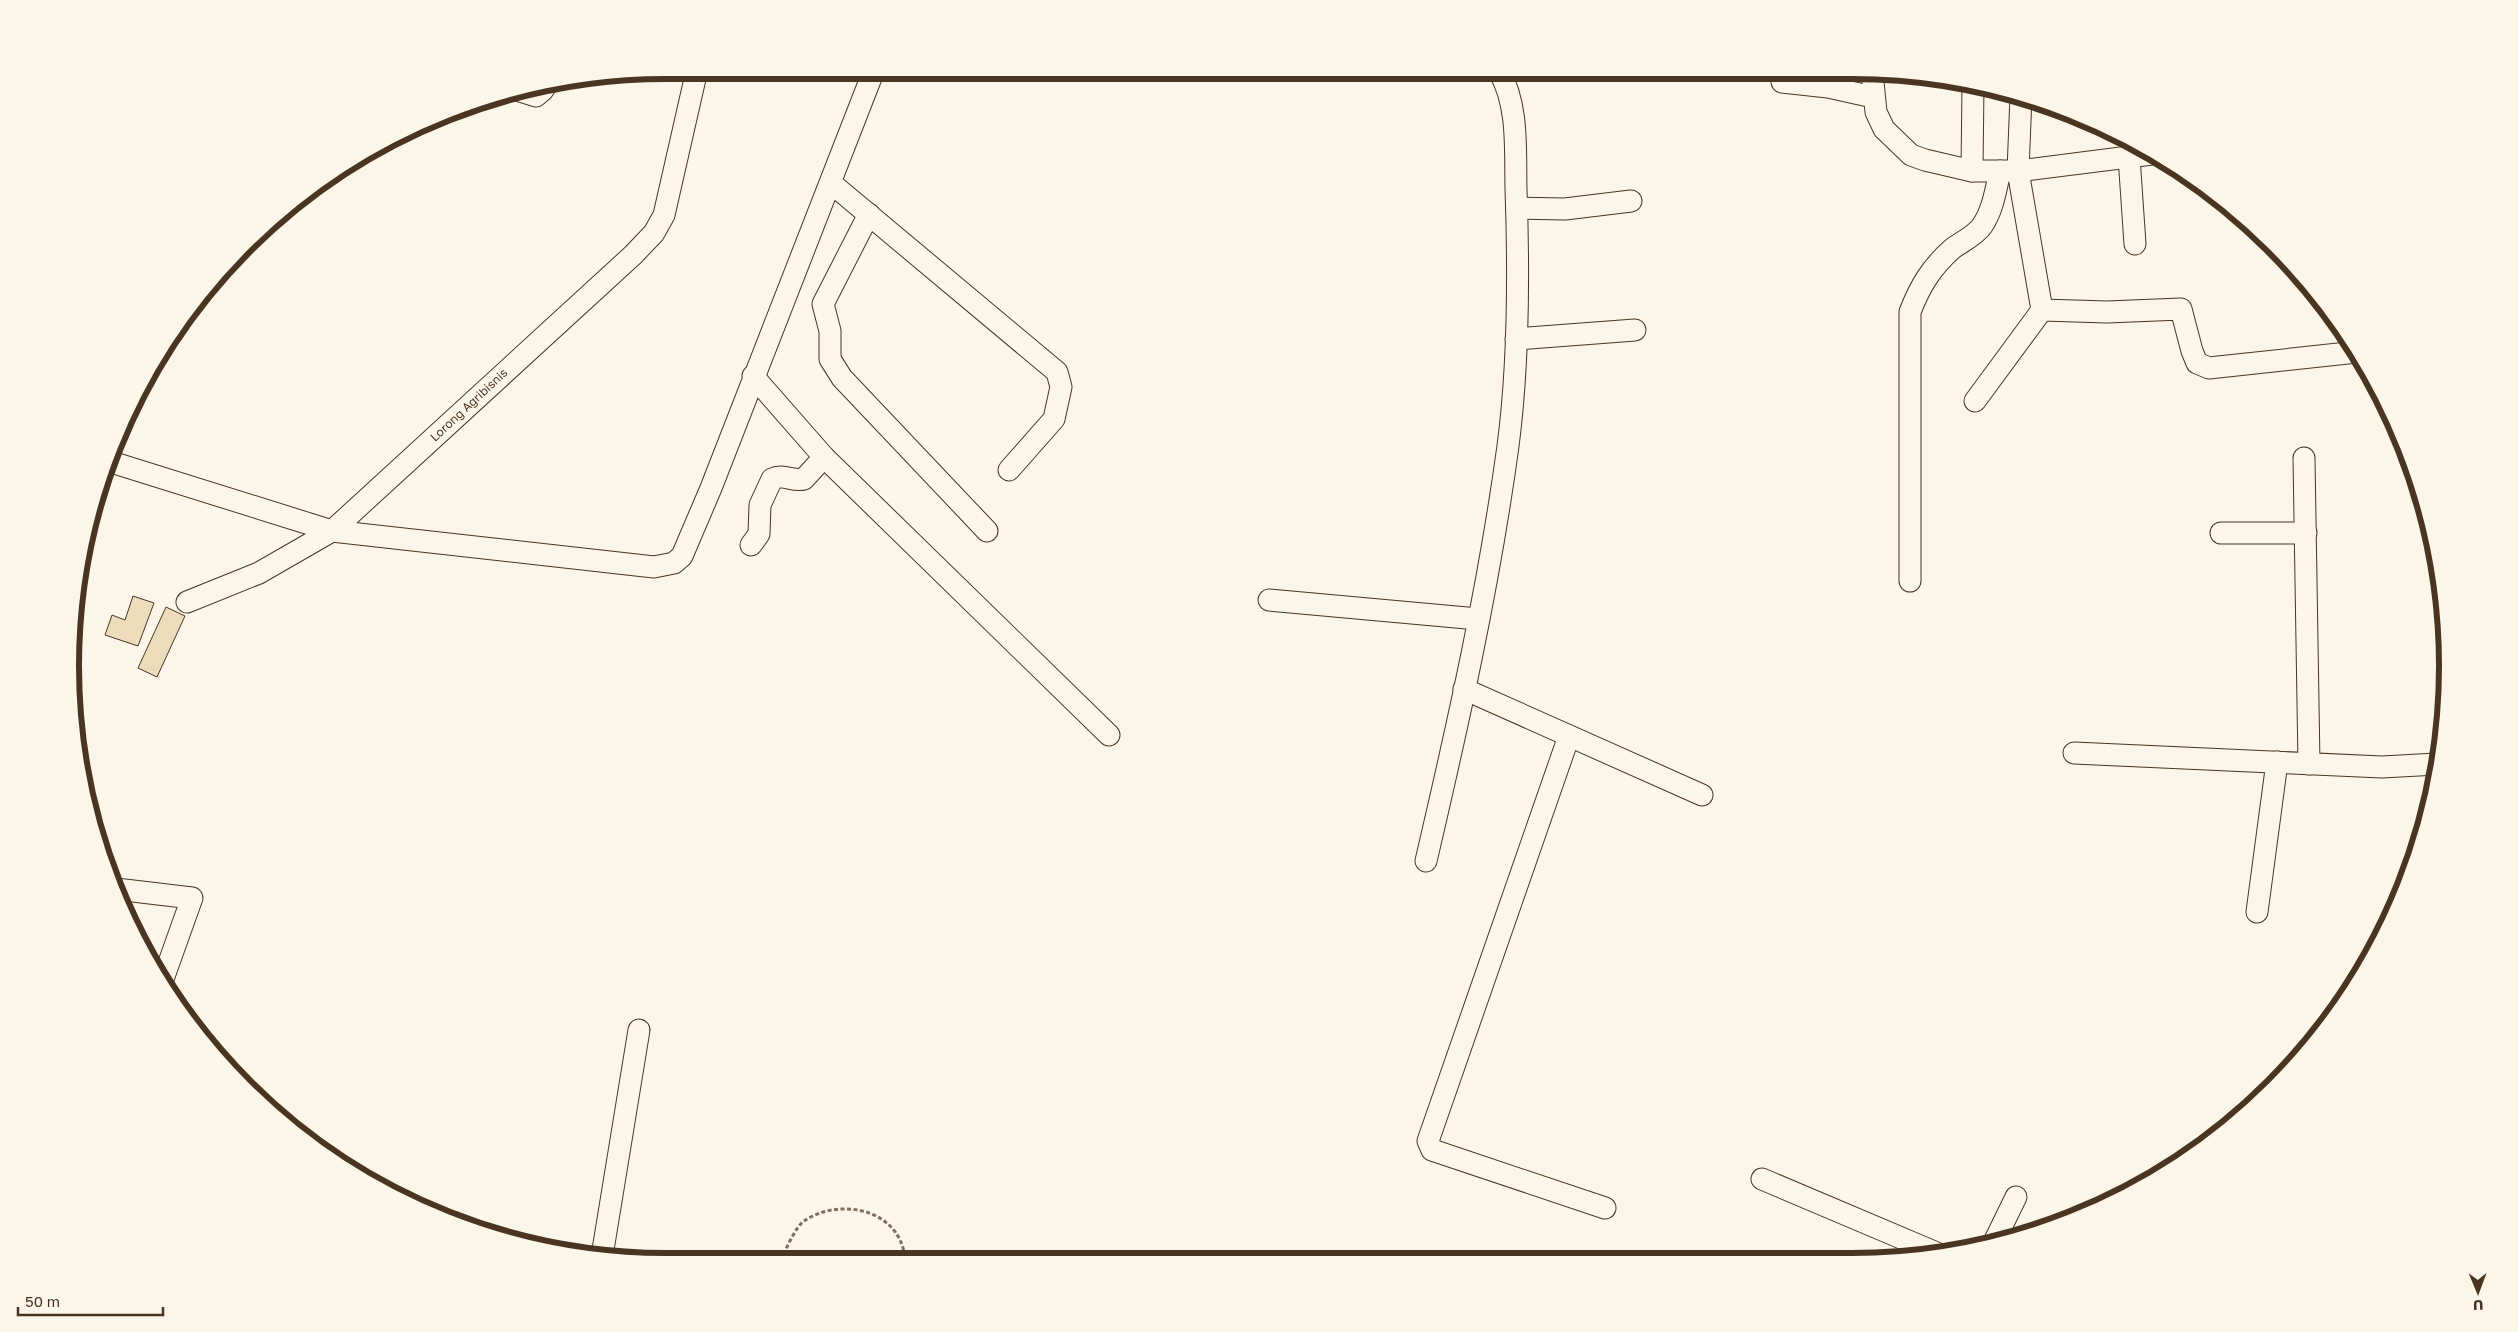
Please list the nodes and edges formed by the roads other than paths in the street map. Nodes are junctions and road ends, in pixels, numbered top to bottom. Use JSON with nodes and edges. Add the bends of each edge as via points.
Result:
{"nodes":[{"id":1,"x":695,"y":79,"type":"edge"},
{"id":2,"x":871,"y":79,"type":"edge"},
{"id":3,"x":1503,"y":79,"type":"edge"},
{"id":4,"x":1872,"y":80,"type":"edge"},
{"id":5,"x":1782,"y":82,"type":"dead end"},
{"id":6,"x":1973,"y":91,"type":"edge"},
{"id":7,"x":1873,"y":97,"type":"junction"},
{"id":8,"x":2020,"y":104,"type":"edge"},
{"id":9,"x":2143,"y":155,"type":"edge"},
{"id":10,"x":2129,"y":157,"type":"junction"},
{"id":11,"x":1972,"y":171,"type":"junction"},
{"id":12,"x":2009,"y":171,"type":"junction"},
{"id":13,"x":832,"y":183,"type":"junction"},
{"id":14,"x":1631,"y":201,"type":"dead end"},
{"id":15,"x":1517,"y":208,"type":"junction"},
{"id":16,"x":868,"y":214,"type":"junction"},
{"id":17,"x":2135,"y":244,"type":"dead end"},
{"id":18,"x":2042,"y":310,"type":"junction"},
{"id":19,"x":1635,"y":330,"type":"dead end"},
{"id":20,"x":1516,"y":339,"type":"junction"},
{"id":21,"x":2348,"y":353,"type":"edge"},
{"id":22,"x":753,"y":376,"type":"junction"},
{"id":23,"x":1975,"y":401,"type":"dead end"},
{"id":24,"x":824,"y":457,"type":"junction"},
{"id":25,"x":2304,"y":458,"type":"dead end"},
{"id":26,"x":115,"y":463,"type":"edge"},
{"id":27,"x":1009,"y":470,"type":"dead end"},
{"id":28,"x":332,"y":531,"type":"junction"},
{"id":29,"x":988,"y":531,"type":"dead end"},
{"id":30,"x":2221,"y":533,"type":"dead end"},
{"id":31,"x":2306,"y":533,"type":"junction"},
{"id":32,"x":751,"y":545,"type":"dead end"},
{"id":33,"x":1910,"y":581,"type":"dead end"},
{"id":34,"x":1269,"y":600,"type":"dead end"},
{"id":35,"x":187,"y":602,"type":"dead end"},
{"id":36,"x":1478,"y":619,"type":"junction"},
{"id":37,"x":1464,"y":689,"type":"junction"},
{"id":38,"x":1109,"y":735,"type":"dead end"},
{"id":39,"x":1569,"y":736,"type":"junction"},
{"id":40,"x":2074,"y":753,"type":"dead end"},
{"id":41,"x":2277,"y":762,"type":"junction"},
{"id":42,"x":2309,"y":764,"type":"junction"},
{"id":43,"x":2431,"y":764,"type":"edge"},
{"id":44,"x":1702,"y":795,"type":"dead end"},
{"id":45,"x":1426,"y":861,"type":"dead end"},
{"id":46,"x":123,"y":890,"type":"edge"},
{"id":47,"x":2257,"y":912,"type":"dead end"},
{"id":48,"x":165,"y":973,"type":"edge"},
{"id":49,"x":639,"y":1030,"type":"dead end"},
{"id":50,"x":1762,"y":1179,"type":"dead end"},
{"id":51,"x":2016,"y":1197,"type":"dead end"},
{"id":52,"x":1605,"y":1208,"type":"dead end"},
{"id":53,"x":1997,"y":1235,"type":"edge"},
{"id":54,"x":1926,"y":1248,"type":"edge"},
{"id":55,"x":603,"y":1249,"type":"edge"}],
"edges":[{"from":1,"to":28,"type":"street","name":"Lorong Agribisnis","via":[[664,215],[654,233]]},
{"from":2,"to":13,"type":"street"},
{"from":3,"to":15,"type":"street","via":[[1515,128]]},
{"from":4,"to":7,"type":"street"},
{"from":5,"to":7,"type":"street","via":[[1828,87]]},
{"from":6,"to":11,"type":"street"},
{"from":7,"to":11,"type":"street","via":[[1884,129],[1911,155]]},
{"from":8,"to":12,"type":"street"},
{"from":9,"to":10,"type":"street"},
{"from":10,"to":12,"type":"street"},
{"from":10,"to":17,"type":"street"},
{"from":11,"to":12,"type":"street"},
{"from":12,"to":18,"type":"street"},
{"from":12,"to":33,"type":"street","via":[[1981,228],[1952,250],[1927,276],[1910,312]]},
{"from":13,"to":16,"type":"street"},
{"from":13,"to":22,"type":"street"},
{"from":14,"to":15,"type":"street","via":[[1565,209]]},
{"from":15,"to":20,"type":"street"},
{"from":16,"to":27,"type":"street","via":[[1058,372],[1061,387],[1054,419]]},
{"from":16,"to":29,"type":"street","via":[[823,304],[830,331],[830,359],[842,378]]},
{"from":18,"to":21,"type":"street","via":[[2181,309],[2197,363],[2209,368]]},
{"from":18,"to":23,"type":"street"},
{"from":19,"to":20,"type":"street"},
{"from":20,"to":36,"type":"street","via":[[1508,445]]},
{"from":22,"to":24,"type":"street"},
{"from":22,"to":28,"type":"street","via":[[711,488],[682,556],[674,563],[654,566]]},
{"from":24,"to":32,"type":"street","via":[[804,479],[779,476],[772,479],[760,505],[759,534]]},
{"from":24,"to":38,"type":"street"},
{"from":25,"to":31,"type":"street"},
{"from":26,"to":28,"type":"street"},
{"from":28,"to":35,"type":"street","name":"Lorong Agribisnis","via":[[259,573]]},
{"from":30,"to":31,"type":"street"},
{"from":31,"to":42,"type":"street"},
{"from":34,"to":36,"type":"street"},
{"from":36,"to":37,"type":"street"},
{"from":37,"to":39,"type":"street"},
{"from":37,"to":45,"type":"street"},
{"from":39,"to":44,"type":"street"},
{"from":39,"to":52,"type":"street","via":[[1428,1141],[1432,1150]]},
{"from":40,"to":41,"type":"street"},
{"from":41,"to":42,"type":"street"},
{"from":41,"to":47,"type":"street"},
{"from":42,"to":43,"type":"street","via":[[2382,767]]},
{"from":46,"to":48,"type":"street","via":[[192,898]]},
{"from":49,"to":55,"type":"street"},
{"from":50,"to":54,"type":"street"},
{"from":51,"to":53,"type":"street"}]}
